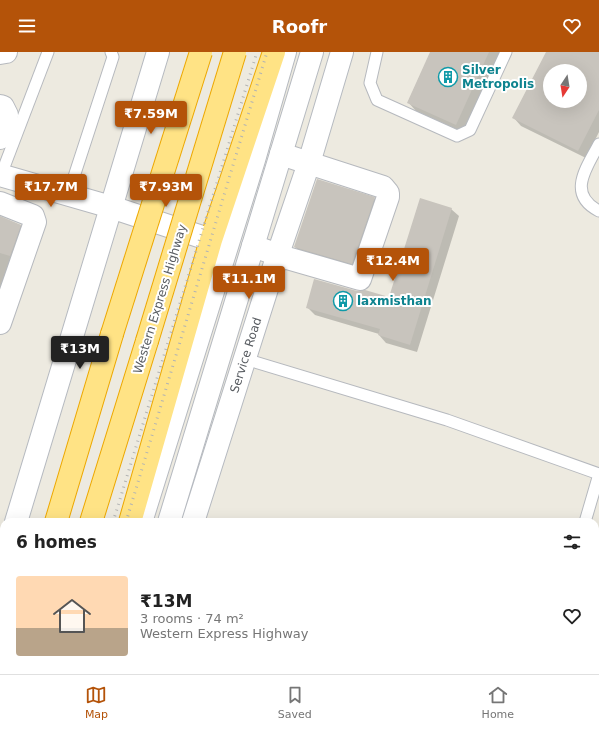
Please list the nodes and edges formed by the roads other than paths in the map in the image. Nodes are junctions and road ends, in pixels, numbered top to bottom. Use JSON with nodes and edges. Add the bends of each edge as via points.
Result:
{"nodes":[{"id":1,"x":6,"y":52,"type":"edge"},
{"id":2,"x":48,"y":52,"type":"edge"},
{"id":3,"x":111,"y":52,"type":"edge"},
{"id":4,"x":158,"y":52,"type":"edge"},
{"id":5,"x":201,"y":52,"type":"edge"},
{"id":6,"x":235,"y":52,"type":"edge"},
{"id":7,"x":274,"y":52,"type":"edge"},
{"id":8,"x":285,"y":52,"type":"edge"},
{"id":9,"x":312,"y":52,"type":"edge"},
{"id":10,"x":342,"y":52,"type":"edge"},
{"id":11,"x":377,"y":52,"type":"edge"},
{"id":12,"x":506,"y":52,"type":"edge"},
{"id":13,"x":0,"y":53,"type":"edge"},
{"id":14,"x":0,"y":106,"type":"edge"},
{"id":15,"x":0,"y":138,"type":"edge"},
{"id":16,"x":599,"y":144,"type":"edge"},
{"id":17,"x":281,"y":154,"type":"junction"},
{"id":18,"x":312,"y":164,"type":"junction"},
{"id":19,"x":0,"y":176,"type":"edge"},
{"id":20,"x":68,"y":196,"type":"junction"},
{"id":21,"x":0,"y":203,"type":"edge"},
{"id":22,"x":111,"y":208,"type":"junction"},
{"id":23,"x":599,"y":210,"type":"edge"},
{"id":24,"x":211,"y":240,"type":"junction"},
{"id":25,"x":253,"y":246,"type":"junction"},
{"id":26,"x":282,"y":256,"type":"junction"},
{"id":27,"x":232,"y":314,"type":"junction"},
{"id":28,"x":257,"y":320,"type":"junction"},
{"id":29,"x":0,"y":323,"type":"edge"},
{"id":30,"x":245,"y":358,"type":"junction"},
{"id":31,"x":599,"y":474,"type":"edge"},
{"id":32,"x":596,"y":493,"type":"edge"},
{"id":33,"x":17,"y":518,"type":"edge"},
{"id":34,"x":57,"y":518,"type":"edge"},
{"id":35,"x":92,"y":518,"type":"edge"},
{"id":36,"x":131,"y":518,"type":"edge"},
{"id":37,"x":143,"y":518,"type":"edge"},
{"id":38,"x":170,"y":518,"type":"edge"},
{"id":39,"x":194,"y":518,"type":"edge"},
{"id":40,"x":587,"y":518,"type":"edge"}],
"edges":[{"from":1,"to":13,"type":"main road"},
{"from":2,"to":19,"type":"lane"},
{"from":3,"to":20,"type":"lane","via":[[113,57]]},
{"from":4,"to":22,"type":"main road"},
{"from":5,"to":34,"type":"highway","bridge":true},
{"from":6,"to":35,"type":"highway","name":"Western Express Highway","bridge":true},
{"from":7,"to":24,"type":"highway"},
{"from":8,"to":37,"type":"main road"},
{"from":9,"to":17,"type":"main road"},
{"from":10,"to":18,"type":"main road","name":"Service Road"},
{"from":11,"to":12,"type":"lane","via":[[370,83],[377,100],[457,136],[470,130]]},
{"from":14,"to":15,"type":"main road","via":[[7,115]]},
{"from":16,"to":23,"type":"lane","via":[[582,177],[581,187],[583,198]]},
{"from":17,"to":18,"type":"main road"},
{"from":17,"to":25,"type":"main road"},
{"from":18,"to":26,"type":"main road","name":"Service Road"},
{"from":18,"to":26,"type":"main road","via":[[383,187],[388,193],[362,277],[360,279]]},
{"from":19,"to":20,"type":"main road"},
{"from":20,"to":22,"type":"main road"},
{"from":21,"to":29,"type":"main road","via":[[33,216],[35,222]]},
{"from":22,"to":24,"type":"main road"},
{"from":22,"to":33,"type":"main road"},
{"from":24,"to":36,"type":"highway"},
{"from":25,"to":26,"type":"main road"},
{"from":25,"to":27,"type":"main road"},
{"from":26,"to":28,"type":"main road","name":"Service Road"},
{"from":27,"to":28,"type":"main road"},
{"from":27,"to":38,"type":"main road"},
{"from":28,"to":30,"type":"main road","name":"Service Road"},
{"from":30,"to":31,"type":"lane","via":[[447,420]]},
{"from":30,"to":39,"type":"main road","name":"Service Road"},
{"from":31,"to":32,"type":"lane"},
{"from":32,"to":40,"type":"lane"}]}
